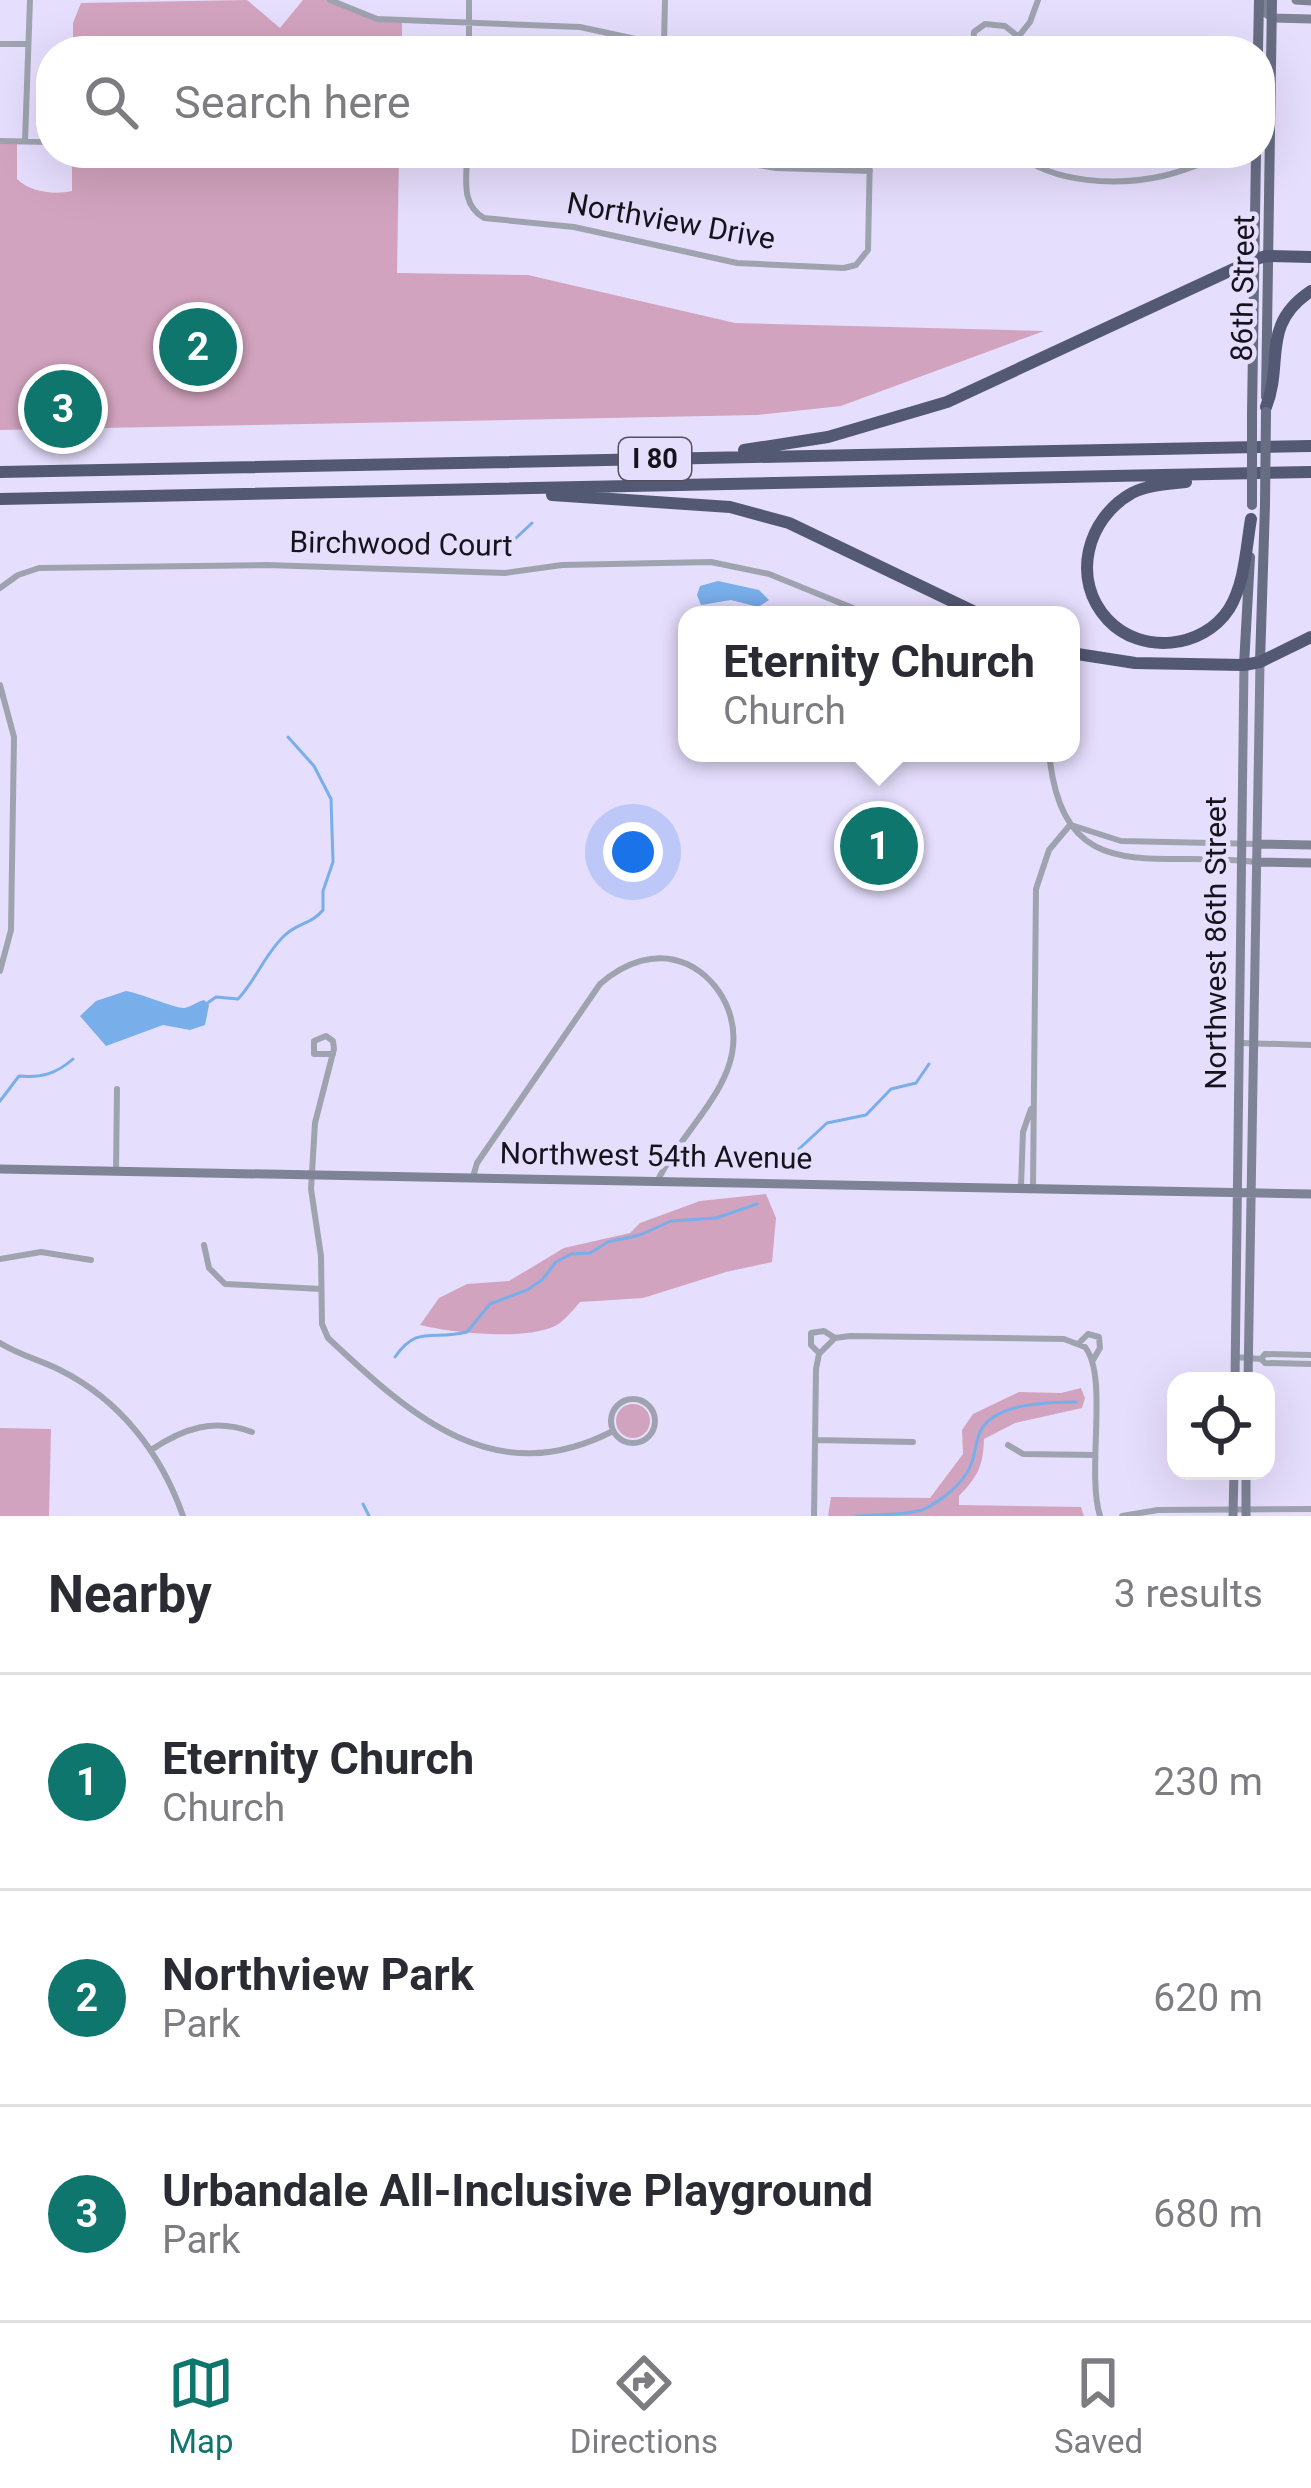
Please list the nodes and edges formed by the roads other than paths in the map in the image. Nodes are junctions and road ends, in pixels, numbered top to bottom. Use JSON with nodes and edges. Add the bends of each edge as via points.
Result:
{"nodes":[{"id":1,"x":30,"y":0,"type":"edge"},
{"id":2,"x":330,"y":0,"type":"edge"},
{"id":3,"x":469,"y":0,"type":"edge"},
{"id":4,"x":664,"y":0,"type":"edge"},
{"id":5,"x":1038,"y":0,"type":"edge"},
{"id":6,"x":1272,"y":0,"type":"edge"},
{"id":7,"x":1296,"y":0,"type":"edge"},
{"id":8,"x":1311,"y":1,"type":"edge"},
{"id":9,"x":1259,"y":4,"type":"edge"},
{"id":10,"x":1273,"y":18,"type":"junction"},
{"id":11,"x":1311,"y":19,"type":"edge"},
{"id":12,"x":470,"y":22,"type":"junction"},
{"id":13,"x":470,"y":36,"type":"edge"},
{"id":14,"x":624,"y":36,"type":"edge"},
{"id":15,"x":664,"y":36,"type":"edge"},
{"id":16,"x":974,"y":36,"type":"edge"},
{"id":17,"x":1018,"y":36,"type":"edge"},
{"id":18,"x":1021,"y":36,"type":"edge"},
{"id":19,"x":1258,"y":36,"type":"edge"},
{"id":20,"x":1271,"y":36,"type":"edge"},
{"id":21,"x":0,"y":44,"type":"edge"},
{"id":22,"x":27,"y":44,"type":"junction"},
{"id":23,"x":0,"y":141,"type":"edge"},
{"id":24,"x":25,"y":141,"type":"junction"},
{"id":25,"x":36,"y":141,"type":"edge"},
{"id":26,"x":467,"y":168,"type":"edge"},
{"id":27,"x":776,"y":168,"type":"edge"},
{"id":28,"x":1039,"y":168,"type":"edge"},
{"id":29,"x":1182,"y":168,"type":"edge"},
{"id":30,"x":1260,"y":168,"type":"edge"},
{"id":31,"x":870,"y":171,"type":"joint"},
{"id":32,"x":1311,"y":257,"type":"edge"},
{"id":33,"x":1260,"y":258,"type":"junction"},
{"id":34,"x":1311,"y":291,"type":"edge"},
{"id":35,"x":1261,"y":411,"type":"junction"},
{"id":36,"x":1311,"y":443,"type":"edge"},
{"id":37,"x":693,"y":458,"type":"junction"},
{"id":38,"x":0,"y":472,"type":"edge"},
{"id":39,"x":1311,"y":472,"type":"edge"},
{"id":40,"x":1268,"y":473,"type":"junction"},
{"id":41,"x":467,"y":490,"type":"junction"},
{"id":42,"x":0,"y":499,"type":"edge"},
{"id":43,"x":1256,"y":510,"type":"junction"},
{"id":44,"x":0,"y":588,"type":"edge"},
{"id":45,"x":848,"y":606,"type":"edge"},
{"id":46,"x":962,"y":606,"type":"edge"},
{"id":47,"x":1311,"y":637,"type":"edge"},
{"id":48,"x":1080,"y":654,"type":"edge"},
{"id":49,"x":1260,"y":662,"type":"junction"},
{"id":50,"x":1244,"y":665,"type":"junction"},
{"id":51,"x":0,"y":685,"type":"edge"},
{"id":52,"x":1050,"y":762,"type":"edge"},
{"id":53,"x":1070,"y":825,"type":"junction"},
{"id":54,"x":1240,"y":844,"type":"junction"},
{"id":55,"x":1257,"y":844,"type":"junction"},
{"id":56,"x":1311,"y":845,"type":"edge"},
{"id":57,"x":1239,"y":860,"type":"junction"},
{"id":58,"x":1256,"y":862,"type":"junction"},
{"id":59,"x":1311,"y":863,"type":"edge"},
{"id":60,"x":0,"y":971,"type":"edge"},
{"id":61,"x":1240,"y":1043,"type":"junction"},
{"id":62,"x":1253,"y":1044,"type":"junction"},
{"id":63,"x":1311,"y":1046,"type":"edge"},
{"id":64,"x":333,"y":1054,"type":"dead end"},
{"id":65,"x":117,"y":1089,"type":"dead end"},
{"id":66,"x":0,"y":1169,"type":"edge"},
{"id":67,"x":116,"y":1171,"type":"junction"},
{"id":68,"x":311,"y":1175,"type":"junction"},
{"id":69,"x":472,"y":1177,"type":"junction"},
{"id":70,"x":658,"y":1180,"type":"junction"},
{"id":71,"x":1027,"y":1186,"type":"junction"},
{"id":72,"x":1237,"y":1190,"type":"junction"},
{"id":73,"x":1251,"y":1192,"type":"junction"},
{"id":74,"x":1311,"y":1194,"type":"edge"},
{"id":75,"x":204,"y":1245,"type":"dead end"},
{"id":76,"x":0,"y":1259,"type":"edge"},
{"id":77,"x":91,"y":1260,"type":"dead end"},
{"id":78,"x":321,"y":1289,"type":"junction"},
{"id":79,"x":836,"y":1338,"type":"junction"},
{"id":80,"x":0,"y":1343,"type":"edge"},
{"id":81,"x":1078,"y":1343,"type":"junction"},
{"id":82,"x":820,"y":1353,"type":"junction"},
{"id":83,"x":1235,"y":1357,"type":"junction"},
{"id":84,"x":1248,"y":1358,"type":"junction"},
{"id":85,"x":1311,"y":1359,"type":"edge"},
{"id":86,"x":1094,"y":1360,"type":"junction"},
{"id":87,"x":1235,"y":1372,"type":"edge"},
{"id":88,"x":1248,"y":1372,"type":"edge"},
{"id":89,"x":613,"y":1431,"type":"junction"},
{"id":90,"x":252,"y":1432,"type":"dead end"},
{"id":91,"x":815,"y":1440,"type":"junction"},
{"id":92,"x":913,"y":1442,"type":"dead end"},
{"id":93,"x":1008,"y":1445,"type":"dead end"},
{"id":94,"x":152,"y":1450,"type":"junction"},
{"id":95,"x":1094,"y":1455,"type":"junction"},
{"id":96,"x":1234,"y":1480,"type":"edge"},
{"id":97,"x":1246,"y":1480,"type":"edge"},
{"id":98,"x":1311,"y":1509,"type":"edge"},
{"id":99,"x":1233,"y":1514,"type":"edge"},
{"id":100,"x":1246,"y":1514,"type":"edge"},
{"id":101,"x":184,"y":1516,"type":"edge"},
{"id":102,"x":814,"y":1516,"type":"edge"},
{"id":103,"x":1100,"y":1516,"type":"edge"},
{"id":104,"x":1122,"y":1516,"type":"edge"}],
"edges":[{"from":1,"to":22,"type":"street"},
{"from":2,"to":12,"type":"street","via":[[388,20]]},
{"from":3,"to":12,"type":"street"},
{"from":4,"to":15,"type":"street"},
{"from":5,"to":18,"type":"street"},
{"from":6,"to":9,"type":"main road"},
{"from":6,"to":10,"type":"main road","name":"86th Street"},
{"from":7,"to":8,"type":"main road"},
{"from":9,"to":10,"type":"main road"},
{"from":9,"to":19,"type":"main road"},
{"from":10,"to":11,"type":"main road"},
{"from":10,"to":20,"type":"main road","name":"86th Street"},
{"from":12,"to":13,"type":"street"},
{"from":12,"to":14,"type":"street"},
{"from":16,"to":17,"type":"street","via":[[985,23]]},
{"from":21,"to":22,"type":"street"},
{"from":22,"to":24,"type":"street"},
{"from":23,"to":24,"type":"street"},
{"from":24,"to":25,"type":"street"},
{"from":26,"to":31,"type":"street","name":"Northview Drive","via":[[467,201],[490,219],[574,227],[736,263],[844,268],[868,250]]},
{"from":27,"to":31,"type":"street"},
{"from":28,"to":29,"type":"street","via":[[1100,178],[1158,177]]},
{"from":30,"to":33,"type":"main road","name":"86th Street"},
{"from":32,"to":33,"type":"highway"},
{"from":33,"to":35,"type":"main road","name":"86th Street"},
{"from":33,"to":37,"type":"highway","via":[[947,402],[828,437]]},
{"from":34,"to":35,"type":"highway","via":[[1279,327]]},
{"from":35,"to":43,"type":"main road","name":"86th Street","bridge":true},
{"from":36,"to":37,"type":"highway","number":"I 80"},
{"from":37,"to":38,"type":"highway","number":"I 80"},
{"from":39,"to":40,"type":"highway"},
{"from":40,"to":41,"type":"highway","number":"I 80"},
{"from":40,"to":43,"type":"highway","via":[[1148,487],[1108,511],[1087,554],[1100,608],[1117,627],[1150,641],[1175,644],[1210,629],[1240,586]]},
{"from":41,"to":42,"type":"highway","number":"I 80"},
{"from":41,"to":46,"type":"highway","via":[[730,507],[789,523]]},
{"from":43,"to":49,"type":"main road","name":"Northwest 86th Street"},
{"from":43,"to":50,"type":"main road","name":"Northwest 86th Street"},
{"from":44,"to":45,"type":"street","name":"Birchwood Court","via":[[39,568],[505,573],[711,562],[769,574]]},
{"from":47,"to":49,"type":"highway"},
{"from":48,"to":50,"type":"highway"},
{"from":49,"to":50,"type":"highway"},
{"from":49,"to":55,"type":"main road","name":"Northwest 86th Street"},
{"from":50,"to":54,"type":"main road","name":"Northwest 86th Street"},
{"from":51,"to":60,"type":"street","via":[[14,737],[11,930]]},
{"from":52,"to":53,"type":"street"},
{"from":53,"to":54,"type":"street","via":[[1121,841]]},
{"from":53,"to":57,"type":"street","via":[[1082,841],[1114,855]]},
{"from":53,"to":71,"type":"street","via":[[1049,850],[1036,889]]},
{"from":54,"to":55,"type":"street"},
{"from":54,"to":57,"type":"main road","name":"Northwest 86th Street"},
{"from":55,"to":56,"type":"main road"},
{"from":55,"to":58,"type":"main road","name":"Northwest 86th Street"},
{"from":57,"to":58,"type":"street"},
{"from":57,"to":61,"type":"main road","name":"Northwest 86th Street"},
{"from":58,"to":59,"type":"main road"},
{"from":58,"to":62,"type":"main road","name":"Northwest 86th Street"},
{"from":61,"to":62,"type":"street"},
{"from":61,"to":72,"type":"main road","name":"Northwest 86th Street"},
{"from":62,"to":63,"type":"street"},
{"from":62,"to":73,"type":"main road","name":"Northwest 86th Street"},
{"from":64,"to":68,"type":"street"},
{"from":65,"to":67,"type":"street"},
{"from":66,"to":67,"type":"main road","name":"Northwest 54th Avenue"},
{"from":67,"to":68,"type":"main road","name":"Northwest 54th Avenue"},
{"from":68,"to":69,"type":"main road","name":"Northwest 54th Avenue"},
{"from":68,"to":78,"type":"street"},
{"from":69,"to":70,"type":"main road","name":"Northwest 54th Avenue"},
{"from":69,"to":70,"type":"street","via":[[594,990],[625,965],[665,958],[690,965],[717,990],[735,1048]]},
{"from":70,"to":71,"type":"main road","name":"Northwest 54th Avenue"},
{"from":71,"to":72,"type":"main road","name":"Northwest 54th Avenue"},
{"from":72,"to":73,"type":"main road","name":"Northwest 54th Avenue"},
{"from":72,"to":83,"type":"main road","name":"Northwest 86th Street"},
{"from":73,"to":74,"type":"main road","name":"Northwest 54th Avenue"},
{"from":73,"to":84,"type":"main road","name":"Northwest 86th Street"},
{"from":75,"to":78,"type":"street","via":[[209,1268],[225,1284]]},
{"from":76,"to":77,"type":"street","via":[[41,1252]]},
{"from":78,"to":89,"type":"street","via":[[328,1337],[453,1437],[525,1455],[574,1449]]},
{"from":79,"to":81,"type":"street"},
{"from":79,"to":82,"type":"street"},
{"from":79,"to":82,"type":"street","via":[[812,1333]]},
{"from":80,"to":94,"type":"street","via":[[92,1390]]},
{"from":81,"to":86,"type":"street"},
{"from":81,"to":86,"type":"street","via":[[1099,1337]]},
{"from":82,"to":91,"type":"street"},
{"from":83,"to":84,"type":"street"},
{"from":83,"to":87,"type":"main road","name":"Northwest 86th Street"},
{"from":84,"to":85,"type":"street"},
{"from":84,"to":88,"type":"main road","name":"Northwest 86th Street"},
{"from":86,"to":95,"type":"street"},
{"from":89,"to":89,"type":"street","via":[[627,1442],[645,1440],[654,1414],[642,1400],[622,1400],[610,1415]]},
{"from":90,"to":94,"type":"street","via":[[203,1426]]},
{"from":91,"to":92,"type":"street"},
{"from":91,"to":102,"type":"street"},
{"from":93,"to":95,"type":"street","via":[[1023,1454]]},
{"from":94,"to":101,"type":"street"},
{"from":95,"to":103,"type":"street"},
{"from":96,"to":99,"type":"main road"},
{"from":97,"to":100,"type":"main road"},
{"from":98,"to":100,"type":"street"},
{"from":99,"to":100,"type":"street"},
{"from":99,"to":104,"type":"street"}]}
